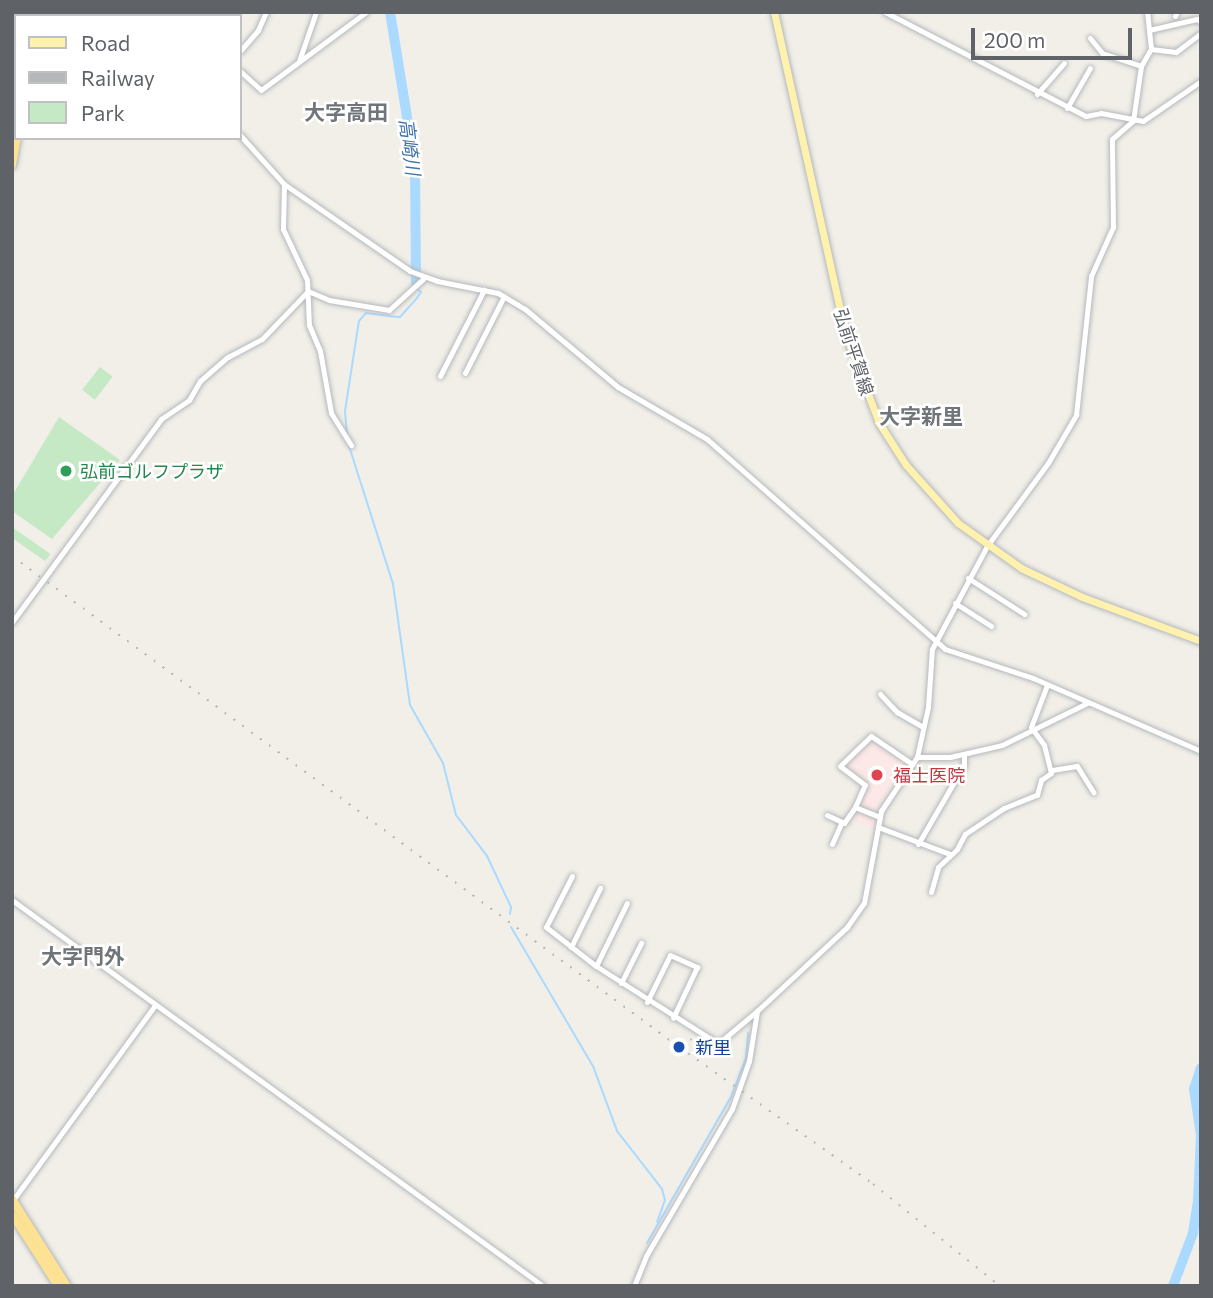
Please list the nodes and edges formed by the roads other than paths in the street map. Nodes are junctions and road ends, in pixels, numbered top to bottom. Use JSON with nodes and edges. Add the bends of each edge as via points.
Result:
{"nodes":[{"id":1,"x":266,"y":12,"type":"edge"},
{"id":2,"x":316,"y":12,"type":"edge"},
{"id":3,"x":366,"y":12,"type":"edge"},
{"id":4,"x":774,"y":12,"type":"edge"},
{"id":5,"x":885,"y":12,"type":"edge"},
{"id":6,"x":1147,"y":12,"type":"edge"},
{"id":7,"x":1201,"y":22,"type":"edge"},
{"id":8,"x":1149,"y":30,"type":"junction"},
{"id":9,"x":1201,"y":33,"type":"edge"},
{"id":10,"x":1090,"y":38,"type":"dead end"},
{"id":11,"x":242,"y":49,"type":"edge"},
{"id":12,"x":1151,"y":49,"type":"junction"},
{"id":13,"x":299,"y":61,"type":"junction"},
{"id":14,"x":1064,"y":62,"type":"dead end"},
{"id":15,"x":1141,"y":66,"type":"junction"},
{"id":16,"x":1090,"y":68,"type":"dead end"},
{"id":17,"x":242,"y":73,"type":"edge"},
{"id":18,"x":1201,"y":81,"type":"edge"},
{"id":19,"x":14,"y":89,"type":"edge"},
{"id":20,"x":1037,"y":94,"type":"junction"},
{"id":21,"x":1067,"y":108,"type":"junction"},
{"id":22,"x":1133,"y":121,"type":"junction"},
{"id":23,"x":12,"y":128,"type":"edge"},
{"id":24,"x":242,"y":137,"type":"edge"},
{"id":25,"x":17,"y":140,"type":"edge"},
{"id":26,"x":12,"y":165,"type":"edge"},
{"id":27,"x":284,"y":184,"type":"junction"},
{"id":28,"x":421,"y":276,"type":"junction"},
{"id":29,"x":484,"y":289,"type":"junction"},
{"id":30,"x":309,"y":291,"type":"junction"},
{"id":31,"x":504,"y":296,"type":"junction"},
{"id":32,"x":465,"y":373,"type":"dead end"},
{"id":33,"x":440,"y":376,"type":"dead end"},
{"id":34,"x":351,"y":445,"type":"dead end"},
{"id":35,"x":986,"y":546,"type":"junction"},
{"id":36,"x":968,"y":578,"type":"junction"},
{"id":37,"x":955,"y":603,"type":"junction"},
{"id":38,"x":1024,"y":614,"type":"dead end"},
{"id":39,"x":12,"y":622,"type":"edge"},
{"id":40,"x":991,"y":626,"type":"dead end"},
{"id":41,"x":936,"y":641,"type":"junction"},
{"id":42,"x":1201,"y":641,"type":"edge"},
{"id":43,"x":1047,"y":685,"type":"junction"},
{"id":44,"x":880,"y":694,"type":"dead end"},
{"id":45,"x":1087,"y":703,"type":"junction"},
{"id":46,"x":923,"y":727,"type":"junction"},
{"id":47,"x":1033,"y":729,"type":"junction"},
{"id":48,"x":1201,"y":751,"type":"edge"},
{"id":49,"x":964,"y":754,"type":"junction"},
{"id":50,"x":917,"y":757,"type":"junction"},
{"id":51,"x":912,"y":764,"type":"junction"},
{"id":52,"x":1052,"y":770,"type":"junction"},
{"id":53,"x":1093,"y":792,"type":"dead end"},
{"id":54,"x":855,"y":807,"type":"junction"},
{"id":55,"x":827,"y":815,"type":"dead end"},
{"id":56,"x":880,"y":817,"type":"junction"},
{"id":57,"x":842,"y":822,"type":"junction"},
{"id":58,"x":878,"y":827,"type":"junction"},
{"id":59,"x":832,"y":844,"type":"dead end"},
{"id":60,"x":918,"y":844,"type":"junction"},
{"id":61,"x":951,"y":854,"type":"junction"},
{"id":62,"x":572,"y":876,"type":"dead end"},
{"id":63,"x":600,"y":888,"type":"dead end"},
{"id":64,"x":931,"y":892,"type":"dead end"},
{"id":65,"x":12,"y":900,"type":"edge"},
{"id":66,"x":627,"y":903,"type":"dead end"},
{"id":67,"x":641,"y":943,"type":"dead end"},
{"id":68,"x":571,"y":947,"type":"junction"},
{"id":69,"x":596,"y":966,"type":"junction"},
{"id":70,"x":621,"y":983,"type":"junction"},
{"id":71,"x":648,"y":1002,"type":"junction"},
{"id":72,"x":155,"y":1005,"type":"junction"},
{"id":73,"x":757,"y":1012,"type":"junction"},
{"id":74,"x":673,"y":1018,"type":"junction"},
{"id":75,"x":12,"y":1200,"type":"edge"},
{"id":76,"x":12,"y":1214,"type":"edge"},
{"id":77,"x":58,"y":1286,"type":"edge"},
{"id":78,"x":67,"y":1286,"type":"edge"},
{"id":79,"x":543,"y":1286,"type":"edge"},
{"id":80,"x":634,"y":1286,"type":"edge"}],
"edges":[{"from":1,"to":11,"type":"street"},
{"from":2,"to":13,"type":"street"},
{"from":3,"to":13,"type":"street"},
{"from":4,"to":35,"type":"main road","name":"弘前平賀線","via":[[839,311],[864,391],[906,465],[933,499]]},
{"from":5,"to":20,"type":"street"},
{"from":6,"to":8,"type":"street"},
{"from":7,"to":8,"type":"street"},
{"from":8,"to":12,"type":"street"},
{"from":9,"to":12,"type":"street","via":[[1176,52]]},
{"from":10,"to":15,"type":"street","via":[[1102,53]]},
{"from":12,"to":15,"type":"street"},
{"from":13,"to":17,"type":"street","via":[[261,90]]},
{"from":14,"to":20,"type":"street"},
{"from":15,"to":22,"type":"street"},
{"from":16,"to":21,"type":"street"},
{"from":18,"to":22,"type":"street","via":[[1143,121]]},
{"from":19,"to":23,"type":"highway"},
{"from":20,"to":21,"type":"street"},
{"from":21,"to":22,"type":"street","via":[[1086,116],[1101,113]]},
{"from":22,"to":35,"type":"street","via":[[1112,139],[1113,227],[1091,276],[1076,415],[1048,463]]},
{"from":24,"to":27,"type":"street"},
{"from":25,"to":26,"type":"highway"},
{"from":27,"to":28,"type":"street"},
{"from":27,"to":30,"type":"street","via":[[284,229]]},
{"from":28,"to":29,"type":"street"},
{"from":28,"to":30,"type":"street","via":[[389,310],[329,300]]},
{"from":29,"to":31,"type":"street"},
{"from":29,"to":33,"type":"street"},
{"from":30,"to":34,"type":"street","via":[[309,325],[320,351],[331,413]]},
{"from":30,"to":39,"type":"street","via":[[262,339],[228,357],[200,381],[188,400],[161,419]]},
{"from":31,"to":32,"type":"street"},
{"from":31,"to":41,"type":"street","via":[[618,387],[707,439]]},
{"from":35,"to":36,"type":"street"},
{"from":35,"to":42,"type":"main road","name":"弘前平賀線","via":[[1057,586]]},
{"from":36,"to":37,"type":"street"},
{"from":36,"to":38,"type":"street"},
{"from":37,"to":40,"type":"street"},
{"from":37,"to":41,"type":"street"},
{"from":41,"to":43,"type":"street","via":[[957,655]]},
{"from":41,"to":46,"type":"street","via":[[929,662]]},
{"from":43,"to":45,"type":"street"},
{"from":43,"to":47,"type":"street"},
{"from":44,"to":46,"type":"street","via":[[897,712]]},
{"from":45,"to":47,"type":"street"},
{"from":45,"to":48,"type":"street"},
{"from":46,"to":50,"type":"street"},
{"from":47,"to":49,"type":"street","via":[[1002,745]]},
{"from":47,"to":52,"type":"street"},
{"from":49,"to":50,"type":"street"},
{"from":49,"to":60,"type":"street","via":[[964,765]]},
{"from":50,"to":51,"type":"street"},
{"from":51,"to":54,"type":"street","via":[[871,736],[840,765],[865,785]]},
{"from":51,"to":56,"type":"street"},
{"from":52,"to":53,"type":"street","via":[[1077,766]]},
{"from":52,"to":61,"type":"street","via":[[1041,779],[1037,795],[1004,808],[965,834]]},
{"from":54,"to":56,"type":"street"},
{"from":54,"to":57,"type":"street"},
{"from":55,"to":57,"type":"street"},
{"from":56,"to":58,"type":"street"},
{"from":57,"to":59,"type":"street"},
{"from":58,"to":60,"type":"street"},
{"from":58,"to":73,"type":"street","via":[[868,890],[858,914]]},
{"from":60,"to":61,"type":"street"},
{"from":61,"to":64,"type":"street","via":[[938,867]]},
{"from":62,"to":68,"type":"street","via":[[546,927]]},
{"from":63,"to":68,"type":"street"},
{"from":65,"to":72,"type":"street"},
{"from":66,"to":69,"type":"street"},
{"from":67,"to":70,"type":"street"},
{"from":68,"to":69,"type":"street"},
{"from":69,"to":70,"type":"street"},
{"from":70,"to":71,"type":"street"},
{"from":71,"to":74,"type":"street"},
{"from":71,"to":74,"type":"street","via":[[670,955],[697,967]]},
{"from":72,"to":75,"type":"street"},
{"from":72,"to":79,"type":"street"},
{"from":73,"to":74,"type":"street","via":[[720,1042]]},
{"from":73,"to":80,"type":"street","via":[[749,1061],[732,1110],[646,1256]]},
{"from":75,"to":78,"type":"highway"},
{"from":76,"to":77,"type":"highway"}]}
